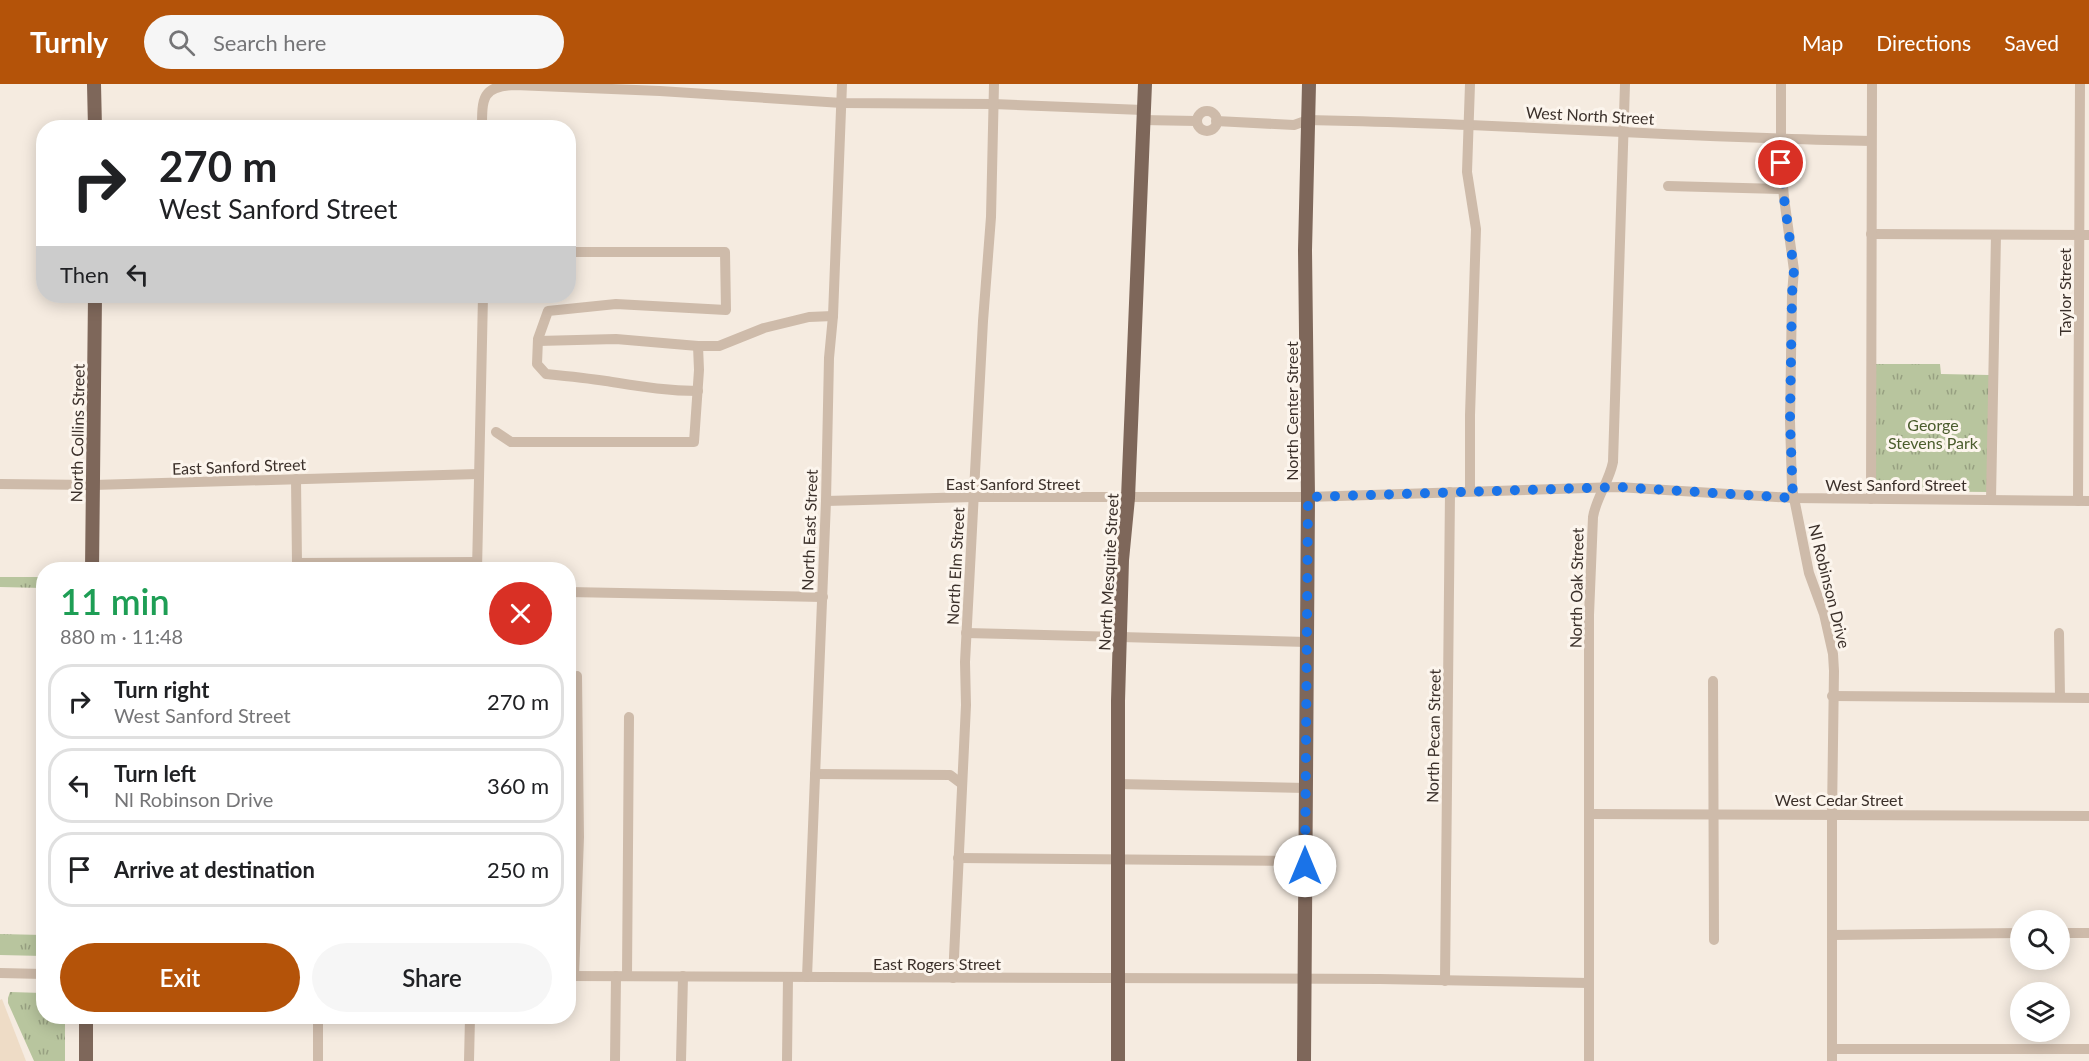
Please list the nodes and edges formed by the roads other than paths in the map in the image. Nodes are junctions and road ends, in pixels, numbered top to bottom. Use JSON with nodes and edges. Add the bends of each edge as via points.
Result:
{"nodes":[{"id":1,"x":94,"y":84,"type":"edge"},
{"id":2,"x":842,"y":84,"type":"edge"},
{"id":3,"x":994,"y":84,"type":"edge"},
{"id":4,"x":1145,"y":84,"type":"edge"},
{"id":5,"x":1309,"y":84,"type":"edge"},
{"id":6,"x":1470,"y":84,"type":"edge"},
{"id":7,"x":1625,"y":84,"type":"edge"},
{"id":8,"x":1781,"y":84,"type":"edge"},
{"id":9,"x":1872,"y":84,"type":"edge"},
{"id":10,"x":2080,"y":84,"type":"edge"},
{"id":11,"x":515,"y":85,"type":"edge"},
{"id":12,"x":842,"y":103,"type":"junction"},
{"id":13,"x":993,"y":104,"type":"junction"},
{"id":14,"x":1143,"y":115,"type":"junction"},
{"id":15,"x":95,"y":120,"type":"edge"},
{"id":16,"x":482,"y":120,"type":"edge"},
{"id":17,"x":1308,"y":120,"type":"junction"},
{"id":18,"x":1469,"y":124,"type":"junction"},
{"id":19,"x":1624,"y":131,"type":"junction"},
{"id":20,"x":1781,"y":140,"type":"junction"},
{"id":21,"x":1871,"y":141,"type":"junction"},
{"id":22,"x":1668,"y":186,"type":"dead end"},
{"id":23,"x":1783,"y":189,"type":"junction"},
{"id":24,"x":1870,"y":234,"type":"junction"},
{"id":25,"x":1996,"y":235,"type":"junction"},
{"id":26,"x":2084,"y":235,"type":"edge"},
{"id":27,"x":576,"y":252,"type":"edge"},
{"id":28,"x":95,"y":303,"type":"edge"},
{"id":29,"x":483,"y":303,"type":"edge"},
{"id":30,"x":833,"y":316,"type":"junction"},
{"id":31,"x":538,"y":341,"type":"junction"},
{"id":32,"x":698,"y":346,"type":"junction"},
{"id":33,"x":698,"y":390,"type":"junction"},
{"id":34,"x":496,"y":432,"type":"dead end"},
{"id":35,"x":478,"y":474,"type":"junction"},
{"id":36,"x":296,"y":479,"type":"junction"},
{"id":37,"x":0,"y":484,"type":"edge"},
{"id":38,"x":93,"y":485,"type":"junction"},
{"id":39,"x":1604,"y":488,"type":"junction"},
{"id":40,"x":1470,"y":491,"type":"junction"},
{"id":41,"x":1450,"y":492,"type":"junction"},
{"id":42,"x":973,"y":497,"type":"junction"},
{"id":43,"x":1308,"y":497,"type":"junction"},
{"id":44,"x":1128,"y":498,"type":"junction"},
{"id":45,"x":1793,"y":498,"type":"junction"},
{"id":46,"x":1871,"y":499,"type":"junction"},
{"id":47,"x":1991,"y":500,"type":"junction"},
{"id":48,"x":826,"y":501,"type":"junction"},
{"id":49,"x":2084,"y":501,"type":"edge"},
{"id":50,"x":92,"y":562,"type":"edge"},
{"id":51,"x":297,"y":562,"type":"edge"},
{"id":52,"x":477,"y":562,"type":"edge"},
{"id":53,"x":576,"y":592,"type":"edge"},
{"id":54,"x":823,"y":597,"type":"junction"},
{"id":55,"x":966,"y":633,"type":"junction"},
{"id":56,"x":2059,"y":633,"type":"dead end"},
{"id":57,"x":1121,"y":638,"type":"junction"},
{"id":58,"x":1307,"y":642,"type":"junction"},
{"id":59,"x":577,"y":676,"type":"dead end"},
{"id":60,"x":1713,"y":681,"type":"dead end"},
{"id":61,"x":1832,"y":696,"type":"junction"},
{"id":62,"x":2060,"y":698,"type":"junction"},
{"id":63,"x":2089,"y":698,"type":"edge"},
{"id":64,"x":629,"y":717,"type":"dead end"},
{"id":65,"x":815,"y":774,"type":"junction"},
{"id":66,"x":962,"y":784,"type":"junction"},
{"id":67,"x":1118,"y":784,"type":"junction"},
{"id":68,"x":1306,"y":788,"type":"junction"},
{"id":69,"x":1713,"y":813,"type":"junction"},
{"id":70,"x":1589,"y":814,"type":"junction"},
{"id":71,"x":1832,"y":814,"type":"junction"},
{"id":72,"x":2089,"y":816,"type":"edge"},
{"id":73,"x":958,"y":858,"type":"junction"},
{"id":74,"x":1118,"y":860,"type":"junction"},
{"id":75,"x":1305,"y":861,"type":"junction"},
{"id":76,"x":576,"y":889,"type":"edge"},
{"id":77,"x":2010,"y":933,"type":"edge"},
{"id":78,"x":2070,"y":933,"type":"edge"},
{"id":79,"x":2089,"y":933,"type":"edge"},
{"id":80,"x":1832,"y":935,"type":"junction"},
{"id":81,"x":1714,"y":940,"type":"dead end"},
{"id":82,"x":0,"y":973,"type":"edge"},
{"id":83,"x":36,"y":974,"type":"edge"},
{"id":84,"x":576,"y":976,"type":"edge"},
{"id":85,"x":622,"y":976,"type":"junction"},
{"id":86,"x":683,"y":976,"type":"junction"},
{"id":87,"x":788,"y":977,"type":"junction"},
{"id":88,"x":807,"y":977,"type":"junction"},
{"id":89,"x":953,"y":978,"type":"junction"},
{"id":90,"x":1119,"y":978,"type":"junction"},
{"id":91,"x":1304,"y":979,"type":"junction"},
{"id":92,"x":1445,"y":981,"type":"junction"},
{"id":93,"x":1589,"y":983,"type":"junction"},
{"id":94,"x":86,"y":1024,"type":"edge"},
{"id":95,"x":318,"y":1024,"type":"edge"},
{"id":96,"x":470,"y":1024,"type":"edge"},
{"id":97,"x":1832,"y":1049,"type":"junction"},
{"id":98,"x":2089,"y":1049,"type":"edge"},
{"id":99,"x":86,"y":1061,"type":"edge"},
{"id":100,"x":318,"y":1061,"type":"edge"},
{"id":101,"x":469,"y":1061,"type":"edge"},
{"id":102,"x":615,"y":1061,"type":"edge"},
{"id":103,"x":681,"y":1061,"type":"edge"},
{"id":104,"x":787,"y":1061,"type":"edge"},
{"id":105,"x":1118,"y":1061,"type":"edge"},
{"id":106,"x":1304,"y":1061,"type":"edge"},
{"id":107,"x":1589,"y":1061,"type":"edge"},
{"id":108,"x":1833,"y":1061,"type":"edge"}],
"edges":[{"from":1,"to":15,"type":"main road"},
{"from":2,"to":12,"type":"street","name":"North East Street"},
{"from":3,"to":13,"type":"street","name":"North Elm Street"},
{"from":4,"to":14,"type":"main road","name":"North Mesquite Street"},
{"from":5,"to":17,"type":"main road","name":"North Center Street"},
{"from":6,"to":18,"type":"street"},
{"from":7,"to":19,"type":"street","name":"North Oak Street"},
{"from":8,"to":20,"type":"street","name":"Nl Robinson Drive"},
{"from":9,"to":21,"type":"street"},
{"from":10,"to":26,"type":"street","name":"Taylor Street"},
{"from":11,"to":12,"type":"street"},
{"from":11,"to":16,"type":"street","via":[[489,91],[484,98]]},
{"from":12,"to":13,"type":"street"},
{"from":12,"to":30,"type":"street","name":"North East Street"},
{"from":13,"to":14,"type":"street"},
{"from":13,"to":42,"type":"street","name":"North Elm Street"},
{"from":14,"to":17,"type":"street","name":"West North Street","via":[[1197,121],[1201,129],[1208,131],[1216,121],[1294,125]]},
{"from":14,"to":44,"type":"main road","name":"North Mesquite Street"},
{"from":17,"to":18,"type":"street","name":"West North Street"},
{"from":17,"to":43,"type":"main road","name":"North Center Street"},
{"from":18,"to":19,"type":"street","name":"West North Street"},
{"from":18,"to":40,"type":"street","via":[[1467,172],[1476,229]]},
{"from":19,"to":20,"type":"street","name":"West North Street"},
{"from":19,"to":39,"type":"street","name":"North Oak Street","via":[[1613,462]]},
{"from":20,"to":21,"type":"street","name":"West North Street"},
{"from":20,"to":23,"type":"street","name":"Nl Robinson Drive"},
{"from":21,"to":24,"type":"street"},
{"from":22,"to":23,"type":"street"},
{"from":23,"to":45,"type":"street","name":"Nl Robinson Drive","via":[[1794,270],[1790,421]]},
{"from":24,"to":25,"type":"street"},
{"from":24,"to":46,"type":"street"},
{"from":25,"to":26,"type":"street"},
{"from":25,"to":47,"type":"street"},
{"from":26,"to":49,"type":"street","name":"Taylor Street"},
{"from":27,"to":31,"type":"street","via":[[725,252],[726,309],[616,304],[548,310]]},
{"from":28,"to":38,"type":"main road","name":"North Collins Street"},
{"from":29,"to":35,"type":"street"},
{"from":30,"to":32,"type":"street","via":[[809,317],[764,328],[719,346]]},
{"from":30,"to":48,"type":"street","name":"North East Street"},
{"from":31,"to":32,"type":"street","via":[[616,339]]},
{"from":31,"to":33,"type":"street","via":[[537,364],[546,374],[639,388]]},
{"from":32,"to":33,"type":"street"},
{"from":33,"to":34,"type":"street","via":[[694,442],[511,442]]},
{"from":35,"to":36,"type":"street","name":"East Sanford Street"},
{"from":35,"to":52,"type":"street"},
{"from":36,"to":38,"type":"street","name":"East Sanford Street"},
{"from":36,"to":51,"type":"street"},
{"from":37,"to":38,"type":"street","name":"East Sanford Street"},
{"from":38,"to":50,"type":"main road","name":"North Collins Street"},
{"from":39,"to":40,"type":"street","name":"West Sanford Street"},
{"from":39,"to":45,"type":"street","name":"West Sanford Street"},
{"from":39,"to":70,"type":"street","name":"North Oak Street","via":[[1593,517]]},
{"from":40,"to":41,"type":"street","name":"West Sanford Street"},
{"from":41,"to":43,"type":"street","name":"West Sanford Street"},
{"from":41,"to":92,"type":"street","name":"North Pecan Street"},
{"from":42,"to":44,"type":"street","name":"East Sanford Street"},
{"from":42,"to":48,"type":"street","name":"East Sanford Street"},
{"from":42,"to":55,"type":"street","name":"North Elm Street"},
{"from":43,"to":44,"type":"street","name":"East Sanford Street"},
{"from":43,"to":58,"type":"main road","name":"North Center Street"},
{"from":44,"to":57,"type":"main road","name":"North Mesquite Street"},
{"from":45,"to":46,"type":"street","name":"West Sanford Street"},
{"from":45,"to":61,"type":"street","name":"Nl Robinson Drive","via":[[1809,573],[1833,654]]},
{"from":46,"to":47,"type":"street","name":"West Sanford Street"},
{"from":47,"to":49,"type":"street","name":"West Sanford Street"},
{"from":48,"to":54,"type":"street","name":"North East Street"},
{"from":53,"to":54,"type":"street"},
{"from":54,"to":65,"type":"street","name":"North East Street"},
{"from":55,"to":57,"type":"street"},
{"from":55,"to":66,"type":"street","name":"North Elm Street"},
{"from":56,"to":62,"type":"street"},
{"from":57,"to":58,"type":"street"},
{"from":57,"to":67,"type":"main road","name":"North Mesquite Street"},
{"from":58,"to":68,"type":"main road","name":"North Center Street"},
{"from":59,"to":76,"type":"street"},
{"from":60,"to":69,"type":"street"},
{"from":61,"to":62,"type":"street"},
{"from":61,"to":71,"type":"street","name":"Nl Robinson Drive"},
{"from":62,"to":63,"type":"street"},
{"from":64,"to":85,"type":"street"},
{"from":65,"to":66,"type":"street","via":[[950,775]]},
{"from":65,"to":88,"type":"street","name":"North East Street"},
{"from":66,"to":73,"type":"street","name":"North Elm Street"},
{"from":67,"to":68,"type":"street"},
{"from":67,"to":74,"type":"main road","name":"North Mesquite Street"},
{"from":68,"to":75,"type":"main road","name":"North Center Street"},
{"from":69,"to":70,"type":"street","name":"West Cedar Street"},
{"from":69,"to":71,"type":"street","name":"West Cedar Street"},
{"from":69,"to":81,"type":"street"},
{"from":70,"to":93,"type":"street","name":"North Oak Street"},
{"from":71,"to":72,"type":"street","name":"West Cedar Street"},
{"from":71,"to":80,"type":"street","name":"Nl Robinson Drive"},
{"from":73,"to":74,"type":"street"},
{"from":73,"to":89,"type":"street","name":"North Elm Street"},
{"from":74,"to":75,"type":"street"},
{"from":74,"to":90,"type":"main road","name":"North Mesquite Street"},
{"from":75,"to":91,"type":"main road","name":"North Center Street"},
{"from":77,"to":80,"type":"street"},
{"from":78,"to":79,"type":"street"},
{"from":80,"to":97,"type":"street","name":"Nl Robinson Drive"},
{"from":82,"to":83,"type":"street"},
{"from":84,"to":85,"type":"street","name":"East Rogers Street"},
{"from":85,"to":86,"type":"street","name":"East Rogers Street"},
{"from":85,"to":102,"type":"street"},
{"from":86,"to":87,"type":"street","name":"East Rogers Street"},
{"from":86,"to":103,"type":"street"},
{"from":87,"to":88,"type":"street","name":"East Rogers Street"},
{"from":87,"to":104,"type":"street"},
{"from":88,"to":89,"type":"street","name":"East Rogers Street"},
{"from":89,"to":90,"type":"street","name":"East Rogers Street"},
{"from":90,"to":91,"type":"street","name":"East Rogers Street"},
{"from":90,"to":105,"type":"main road","name":"North Mesquite Street"},
{"from":91,"to":92,"type":"street","name":"East Rogers Street"},
{"from":91,"to":106,"type":"main road","name":"North Center Street"},
{"from":92,"to":93,"type":"street","name":"East Rogers Street"},
{"from":93,"to":107,"type":"street","name":"North Oak Street"},
{"from":94,"to":99,"type":"main road"},
{"from":95,"to":100,"type":"street"},
{"from":96,"to":101,"type":"street"},
{"from":97,"to":98,"type":"street"},
{"from":97,"to":108,"type":"street","name":"Nl Robinson Drive"}]}
